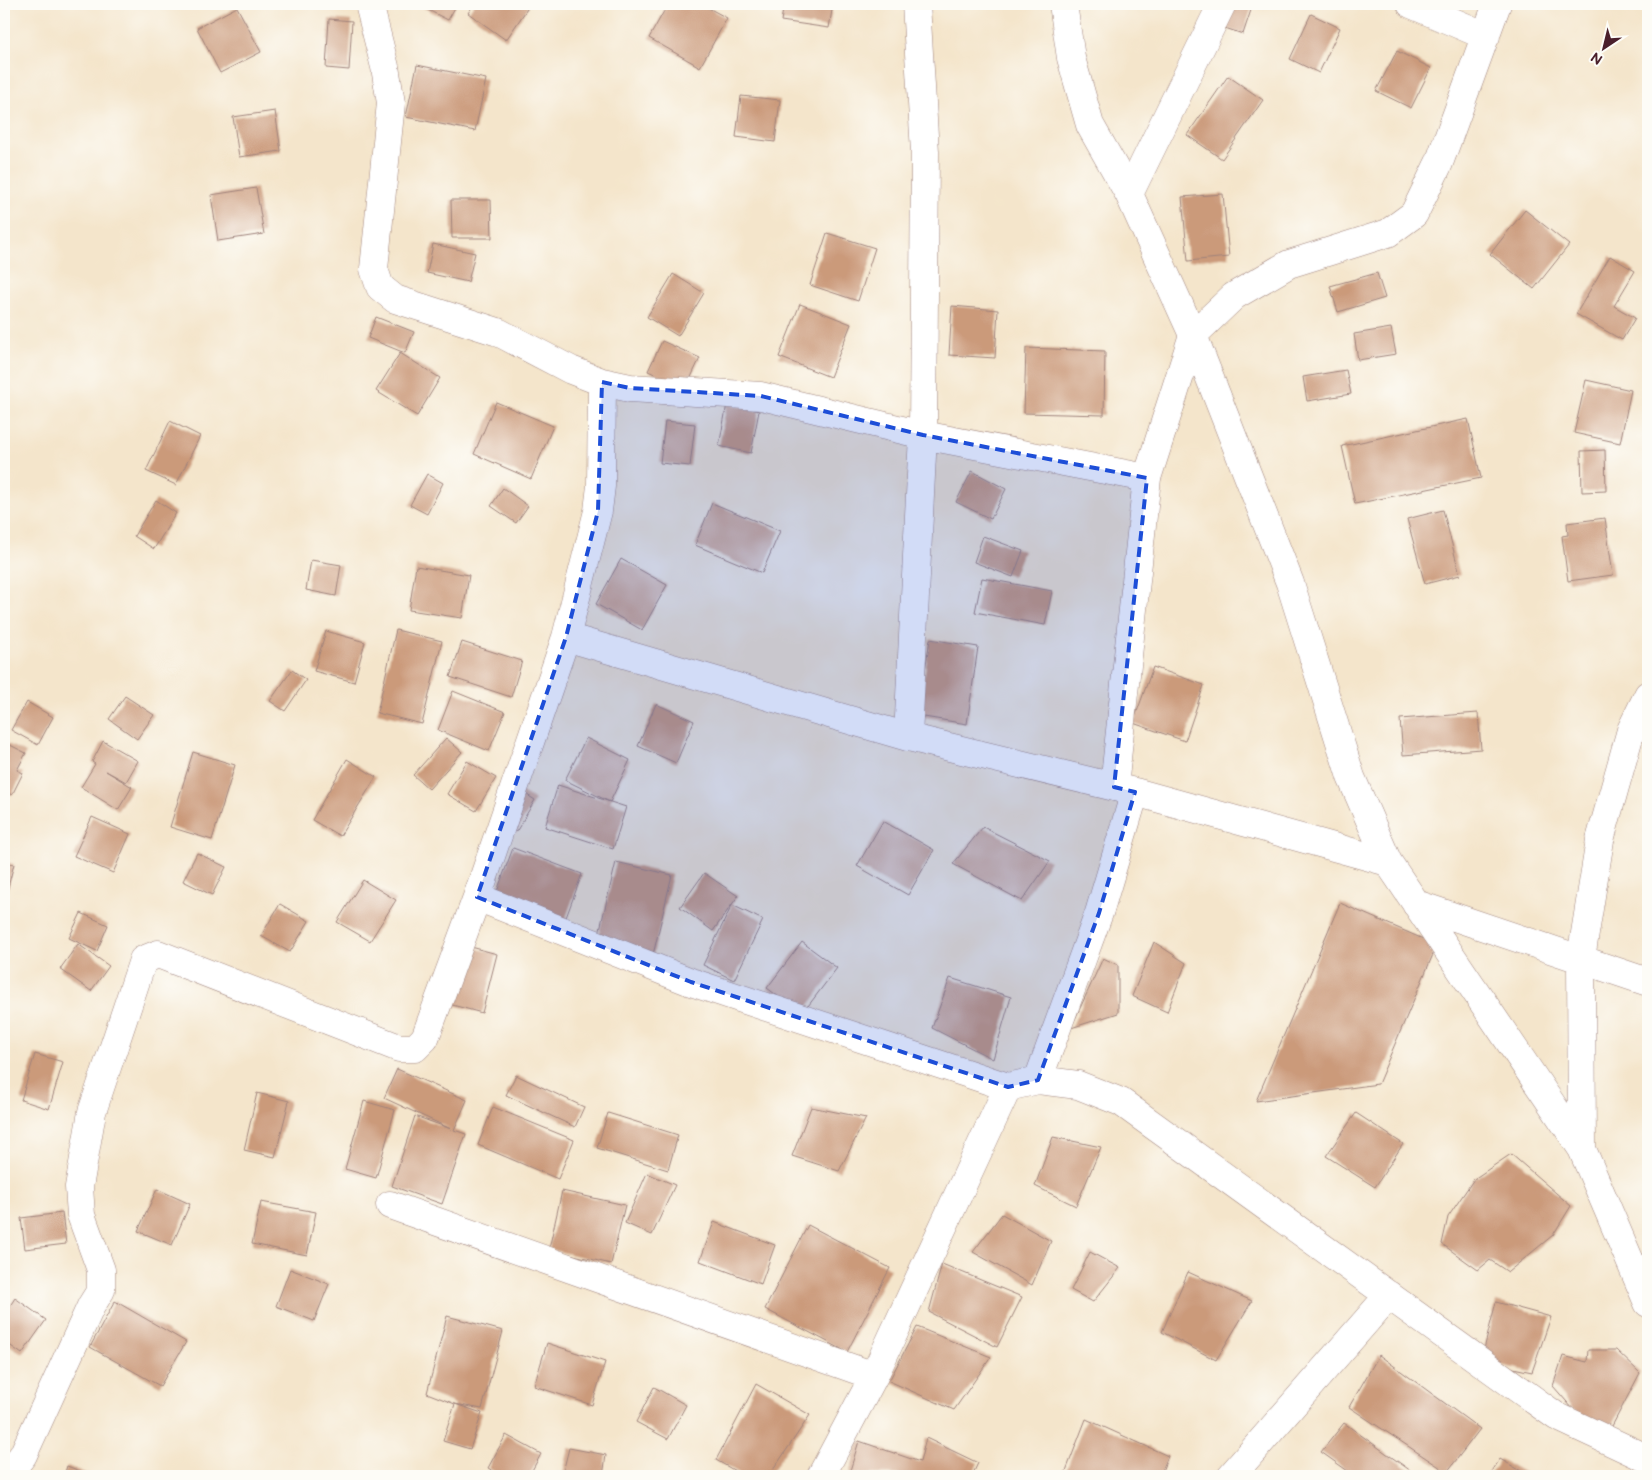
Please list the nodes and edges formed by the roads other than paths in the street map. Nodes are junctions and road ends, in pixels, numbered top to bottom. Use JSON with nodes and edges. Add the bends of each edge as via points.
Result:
{"nodes":[{"id":1,"x":369,"y":4,"type":"edge"},
{"id":2,"x":916,"y":4,"type":"edge"},
{"id":3,"x":1064,"y":4,"type":"edge"},
{"id":4,"x":1222,"y":4,"type":"edge"},
{"id":5,"x":1411,"y":4,"type":"edge"},
{"id":6,"x":1497,"y":4,"type":"edge"},
{"id":7,"x":1486,"y":36,"type":"junction"},
{"id":8,"x":1129,"y":194,"type":"junction"},
{"id":9,"x":1193,"y":335,"type":"junction"},
{"id":10,"x":602,"y":382,"type":"junction"},
{"id":11,"x":924,"y":435,"type":"junction"},
{"id":12,"x":1147,"y":478,"type":"junction"},
{"id":13,"x":566,"y":637,"type":"junction"},
{"id":14,"x":1648,"y":695,"type":"edge"},
{"id":15,"x":908,"y":737,"type":"junction"},
{"id":16,"x":1124,"y":789,"type":"junction"},
{"id":17,"x":1388,"y":862,"type":"junction"},
{"id":18,"x":477,"y":897,"type":"junction"},
{"id":19,"x":1416,"y":904,"type":"junction"},
{"id":20,"x":1581,"y":958,"type":"junction"},
{"id":21,"x":1648,"y":982,"type":"edge"},
{"id":22,"x":1038,"y":1080,"type":"junction"},
{"id":23,"x":1008,"y":1087,"type":"junction"},
{"id":24,"x":1582,"y":1149,"type":"junction"},
{"id":25,"x":390,"y":1205,"type":"dead end"},
{"id":26,"x":1389,"y":1295,"type":"junction"},
{"id":27,"x":1648,"y":1303,"type":"edge"},
{"id":28,"x":874,"y":1376,"type":"junction"},
{"id":29,"x":1648,"y":1459,"type":"edge"},
{"id":30,"x":4,"y":1475,"type":"edge"},
{"id":31,"x":821,"y":1476,"type":"edge"},
{"id":32,"x":1231,"y":1476,"type":"edge"}],
"edges":[{"from":1,"to":10,"type":"street","via":[[391,103],[374,269],[380,287],[394,299],[498,332],[571,370]]},
{"from":2,"to":11,"type":"street","via":[[925,152]]},
{"from":3,"to":8,"type":"street","via":[[1071,58],[1090,125]]},
{"from":4,"to":8,"type":"street"},
{"from":5,"to":7,"type":"street"},
{"from":6,"to":7,"type":"street"},
{"from":7,"to":9,"type":"street","via":[[1439,163],[1414,214],[1388,233],[1289,264],[1234,296]]},
{"from":8,"to":9,"type":"street"},
{"from":9,"to":12,"type":"street"},
{"from":9,"to":17,"type":"street","via":[[1290,583],[1351,777]]},
{"from":10,"to":11,"type":"street","via":[[630,388],[761,396]]},
{"from":10,"to":13,"type":"street","via":[[598,511]]},
{"from":11,"to":12,"type":"street"},
{"from":11,"to":15,"type":"street"},
{"from":12,"to":16,"type":"street"},
{"from":13,"to":15,"type":"street"},
{"from":13,"to":18,"type":"street"},
{"from":14,"to":20,"type":"street","via":[[1631,730],[1600,840]]},
{"from":15,"to":16,"type":"street"},
{"from":16,"to":17,"type":"street"},
{"from":16,"to":22,"type":"street","via":[[1099,913]]},
{"from":17,"to":19,"type":"street"},
{"from":18,"to":23,"type":"street","via":[[691,982]]},
{"from":18,"to":30,"type":"street","via":[[424,1038],[415,1048],[399,1048],[158,954],[143,960],[92,1112],[78,1187],[81,1215],[101,1270],[101,1290],[90,1306],[23,1455]]},
{"from":19,"to":20,"type":"street"},
{"from":19,"to":24,"type":"street"},
{"from":20,"to":21,"type":"street"},
{"from":20,"to":24,"type":"street"},
{"from":22,"to":23,"type":"street"},
{"from":22,"to":26,"type":"street","via":[[1078,1085],[1122,1102]]},
{"from":23,"to":28,"type":"street"},
{"from":24,"to":27,"type":"street"},
{"from":25,"to":28,"type":"street"},
{"from":26,"to":29,"type":"street","via":[[1556,1416]]},
{"from":26,"to":32,"type":"street"},
{"from":28,"to":31,"type":"street"}]}
